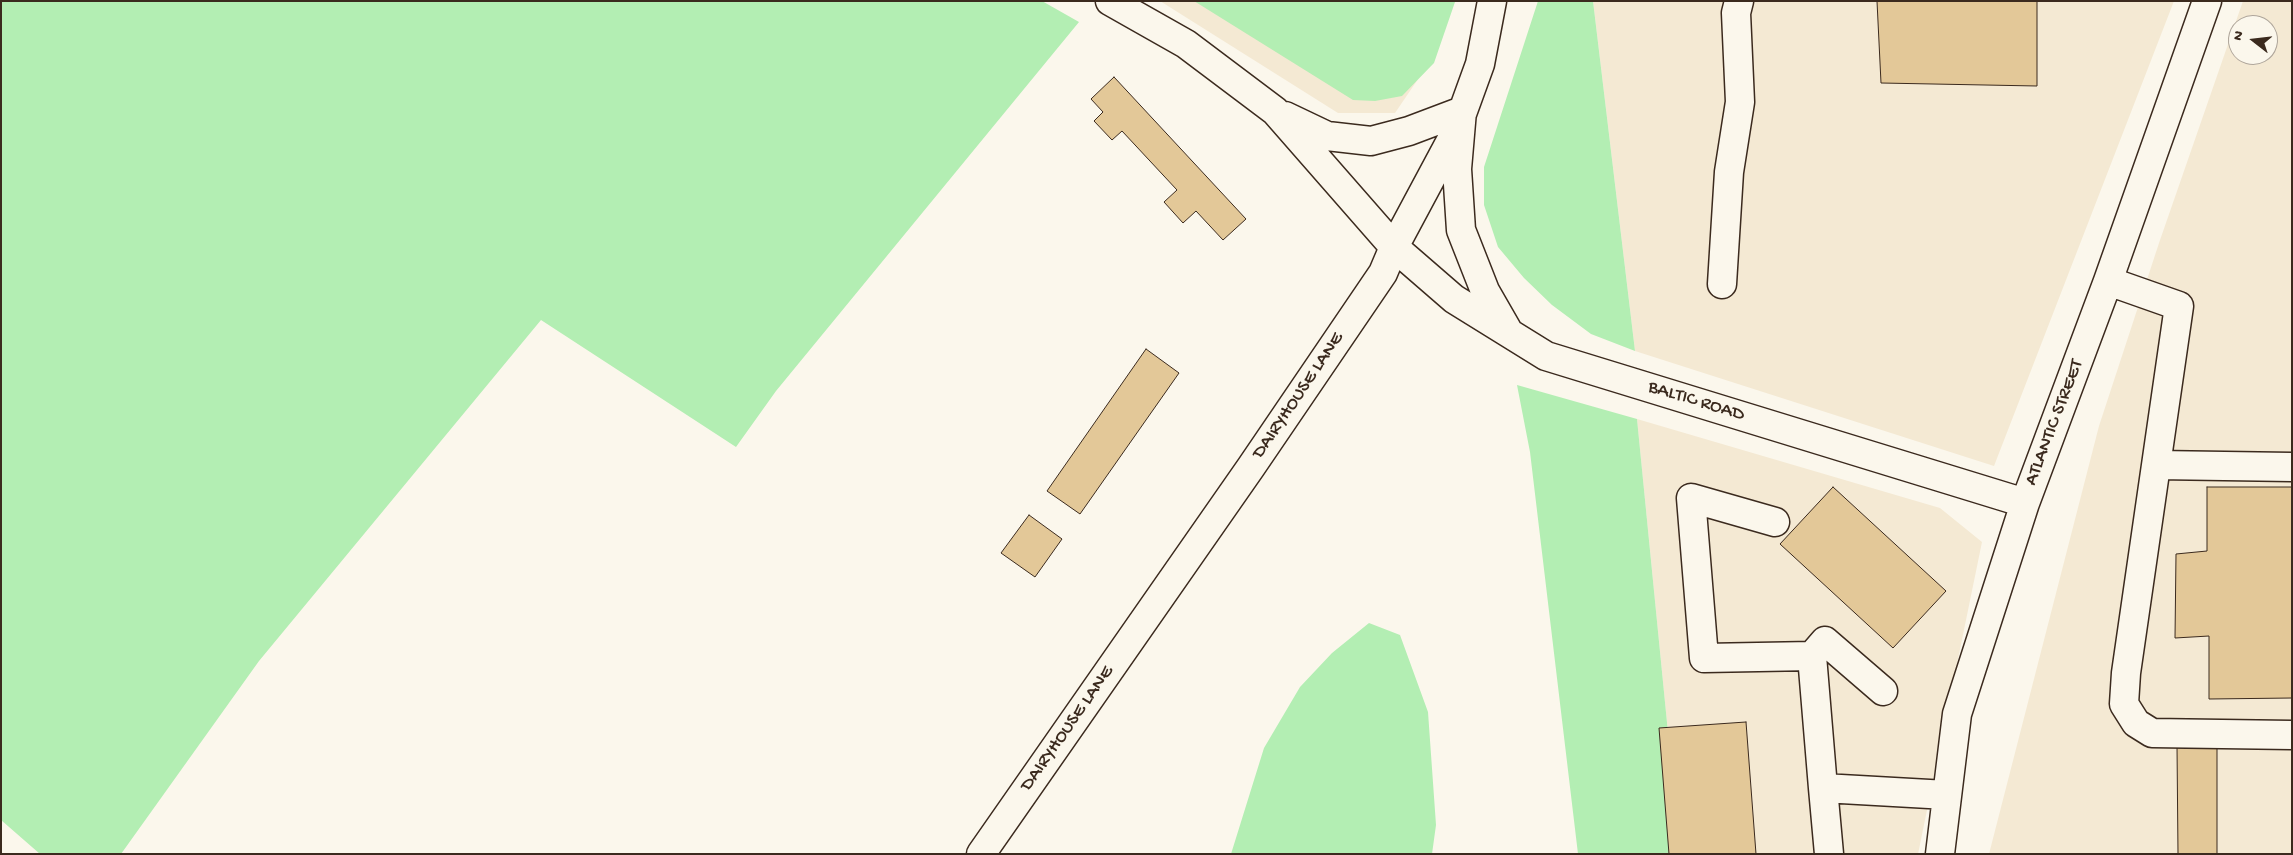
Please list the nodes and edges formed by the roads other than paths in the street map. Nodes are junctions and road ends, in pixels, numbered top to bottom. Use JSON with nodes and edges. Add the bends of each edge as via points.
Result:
{"nodes":[{"id":1,"x":1110,"y":1,"type":"edge"},
{"id":2,"x":1492,"y":1,"type":"edge"},
{"id":3,"x":1739,"y":1,"type":"edge"},
{"id":4,"x":2207,"y":1,"type":"edge"},
{"id":5,"x":1275,"y":111,"type":"junction"},
{"id":6,"x":1462,"y":112,"type":"junction"},
{"id":7,"x":1394,"y":246,"type":"junction"},
{"id":8,"x":2108,"y":281,"type":"junction"},
{"id":9,"x":1722,"y":284,"type":"dead end"},
{"id":10,"x":1510,"y":333,"type":"junction"},
{"id":11,"x":2158,"y":466,"type":"junction"},
{"id":12,"x":2292,"y":467,"type":"edge"},
{"id":13,"x":2025,"y":503,"type":"junction"},
{"id":14,"x":1775,"y":522,"type":"dead end"},
{"id":15,"x":1812,"y":656,"type":"junction"},
{"id":16,"x":1883,"y":691,"type":"dead end"},
{"id":17,"x":2292,"y":735,"type":"edge"},
{"id":18,"x":1823,"y":788,"type":"junction"},
{"id":19,"x":1947,"y":795,"type":"junction"},
{"id":20,"x":981,"y":854,"type":"edge"},
{"id":21,"x":1829,"y":854,"type":"edge"},
{"id":22,"x":1940,"y":854,"type":"edge"}],
"edges":[{"from":1,"to":5,"type":"street","via":[[1186,44]]},
{"from":2,"to":6,"type":"street","via":[[1480,64]]},
{"from":3,"to":9,"type":"street","via":[[1736,13],[1740,102],[1728,172]]},
{"from":4,"to":8,"type":"street","name":"ATLANTIC STREET"},
{"from":5,"to":6,"type":"street","via":[[1327,136],[1371,141]]},
{"from":5,"to":7,"type":"street"},
{"from":6,"to":7,"type":"street","name":"DAIRYHOUSE LANE","via":[[1455,133]]},
{"from":6,"to":10,"type":"street","via":[[1457,169],[1460,230],[1485,291]]},
{"from":7,"to":10,"type":"street","name":"BALTIC ROAD","via":[[1454,298]]},
{"from":7,"to":20,"type":"street","name":"DAIRYHOUSE LANE","via":[[1383,273]]},
{"from":8,"to":11,"type":"street","via":[[2180,306]]},
{"from":8,"to":13,"type":"street","name":"ATLANTIC STREET"},
{"from":10,"to":13,"type":"street","name":"BALTIC ROAD","via":[[1546,356]]},
{"from":11,"to":12,"type":"street"},
{"from":11,"to":17,"type":"street","via":[[2124,704],[2136,723],[2152,732]]},
{"from":13,"to":19,"type":"street","name":"ATLANTIC STREET","via":[[1957,714]]},
{"from":14,"to":15,"type":"street","via":[[1691,498],[1704,658]]},
{"from":15,"to":16,"type":"street","via":[[1825,641]]},
{"from":15,"to":18,"type":"street"},
{"from":18,"to":19,"type":"street"},
{"from":18,"to":21,"type":"street"},
{"from":19,"to":22,"type":"street","name":"ATLANTIC STREET"}]}
